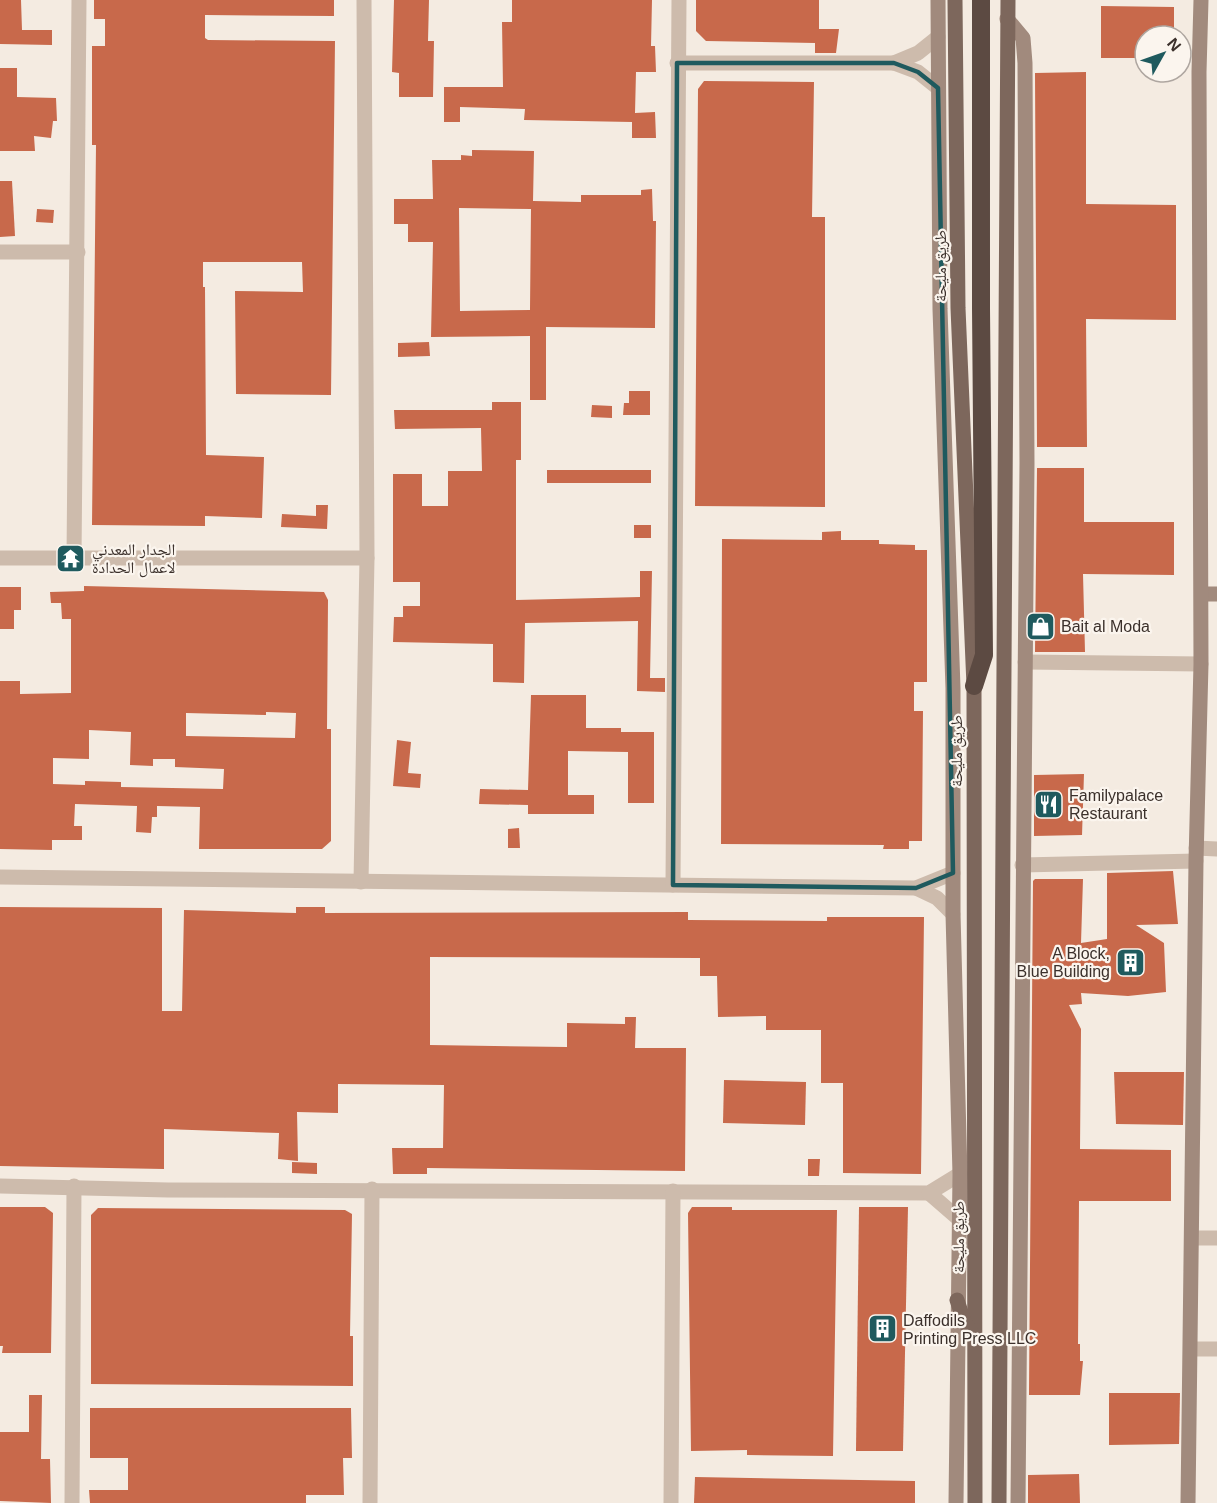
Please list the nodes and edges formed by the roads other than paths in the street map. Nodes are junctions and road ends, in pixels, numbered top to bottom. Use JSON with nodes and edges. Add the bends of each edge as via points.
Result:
{"nodes":[{"id":1,"x":79,"y":0,"type":"edge"},
{"id":2,"x":364,"y":0,"type":"edge"},
{"id":3,"x":679,"y":0,"type":"edge"},
{"id":4,"x":938,"y":0,"type":"edge"},
{"id":5,"x":955,"y":0,"type":"edge"},
{"id":6,"x":981,"y":0,"type":"edge"},
{"id":7,"x":1008,"y":0,"type":"edge"},
{"id":8,"x":1201,"y":0,"type":"edge"},
{"id":9,"x":1007,"y":20,"type":"junction"},
{"id":10,"x":938,"y":37,"type":"junction"},
{"id":11,"x":678,"y":63,"type":"junction"},
{"id":12,"x":894,"y":63,"type":"junction"},
{"id":13,"x":938,"y":88,"type":"junction"},
{"id":14,"x":0,"y":252,"type":"edge"},
{"id":15,"x":78,"y":252,"type":"junction"},
{"id":16,"x":0,"y":558,"type":"edge"},
{"id":17,"x":74,"y":558,"type":"junction"},
{"id":18,"x":367,"y":558,"type":"junction"},
{"id":19,"x":1209,"y":594,"type":"edge"},
{"id":20,"x":1025,"y":662,"type":"junction"},
{"id":21,"x":1201,"y":664,"type":"junction"},
{"id":22,"x":974,"y":686,"type":"junction"},
{"id":23,"x":1217,"y":849,"type":"edge"},
{"id":24,"x":1196,"y":855,"type":"junction"},
{"id":25,"x":1022,"y":865,"type":"junction"},
{"id":26,"x":954,"y":873,"type":"junction"},
{"id":27,"x":0,"y":877,"type":"edge"},
{"id":28,"x":362,"y":882,"type":"junction"},
{"id":29,"x":673,"y":885,"type":"junction"},
{"id":30,"x":916,"y":888,"type":"junction"},
{"id":31,"x":953,"y":914,"type":"junction"},
{"id":32,"x":960,"y":1174,"type":"junction"},
{"id":33,"x":0,"y":1186,"type":"edge"},
{"id":34,"x":74,"y":1186,"type":"junction"},
{"id":35,"x":372,"y":1189,"type":"junction"},
{"id":36,"x":673,"y":1191,"type":"junction"},
{"id":37,"x":929,"y":1193,"type":"junction"},
{"id":38,"x":959,"y":1219,"type":"junction"},
{"id":39,"x":1193,"y":1238,"type":"junction"},
{"id":40,"x":1217,"y":1238,"type":"edge"},
{"id":41,"x":957,"y":1300,"type":"junction"},
{"id":42,"x":976,"y":1340,"type":"junction"},
{"id":43,"x":1191,"y":1349,"type":"junction"},
{"id":44,"x":1217,"y":1349,"type":"edge"},
{"id":45,"x":72,"y":1503,"type":"edge"},
{"id":46,"x":370,"y":1503,"type":"edge"},
{"id":47,"x":671,"y":1503,"type":"edge"},
{"id":48,"x":956,"y":1503,"type":"edge"},
{"id":49,"x":975,"y":1503,"type":"edge"},
{"id":50,"x":999,"y":1503,"type":"edge"},
{"id":51,"x":1018,"y":1503,"type":"edge"},
{"id":52,"x":1188,"y":1503,"type":"edge"}],
"edges":[{"from":1,"to":15,"type":"street"},
{"from":2,"to":18,"type":"street"},
{"from":3,"to":11,"type":"street"},
{"from":4,"to":10,"type":"street"},
{"from":5,"to":22,"type":"main road","name":"طريق مليحة","via":[[958,308]]},
{"from":6,"to":22,"type":"highway","via":[[984,655]]},
{"from":7,"to":9,"type":"main road"},
{"from":8,"to":19,"type":"street"},
{"from":9,"to":20,"type":"street","via":[[1019,31],[1025,46]]},
{"from":9,"to":50,"type":"main road"},
{"from":10,"to":12,"type":"street","via":[[918,53]]},
{"from":10,"to":13,"type":"street"},
{"from":11,"to":12,"type":"street"},
{"from":11,"to":29,"type":"street"},
{"from":12,"to":13,"type":"street","via":[[918,72]]},
{"from":13,"to":26,"type":"street"},
{"from":14,"to":15,"type":"street"},
{"from":15,"to":17,"type":"street"},
{"from":16,"to":17,"type":"street"},
{"from":17,"to":18,"type":"street"},
{"from":18,"to":28,"type":"street"},
{"from":19,"to":21,"type":"street"},
{"from":20,"to":21,"type":"street"},
{"from":20,"to":25,"type":"street"},
{"from":21,"to":24,"type":"street"},
{"from":22,"to":42,"type":"main road","name":"طريق مليحة"},
{"from":23,"to":24,"type":"street"},
{"from":24,"to":25,"type":"street"},
{"from":24,"to":39,"type":"street"},
{"from":25,"to":51,"type":"street"},
{"from":26,"to":30,"type":"street"},
{"from":26,"to":31,"type":"street"},
{"from":27,"to":28,"type":"street"},
{"from":28,"to":29,"type":"street"},
{"from":29,"to":30,"type":"street"},
{"from":30,"to":31,"type":"street","via":[[937,898]]},
{"from":31,"to":32,"type":"street"},
{"from":32,"to":37,"type":"street"},
{"from":32,"to":38,"type":"street"},
{"from":33,"to":34,"type":"street"},
{"from":34,"to":35,"type":"street","via":[[168,1190]]},
{"from":34,"to":45,"type":"street"},
{"from":35,"to":36,"type":"street"},
{"from":35,"to":46,"type":"street"},
{"from":36,"to":37,"type":"street"},
{"from":36,"to":47,"type":"street"},
{"from":37,"to":38,"type":"street"},
{"from":38,"to":41,"type":"street"},
{"from":39,"to":40,"type":"street"},
{"from":39,"to":43,"type":"street"},
{"from":41,"to":42,"type":"main road"},
{"from":41,"to":48,"type":"street"},
{"from":42,"to":49,"type":"main road","name":"طريق مليحة"},
{"from":43,"to":44,"type":"street"},
{"from":43,"to":52,"type":"street"}]}
